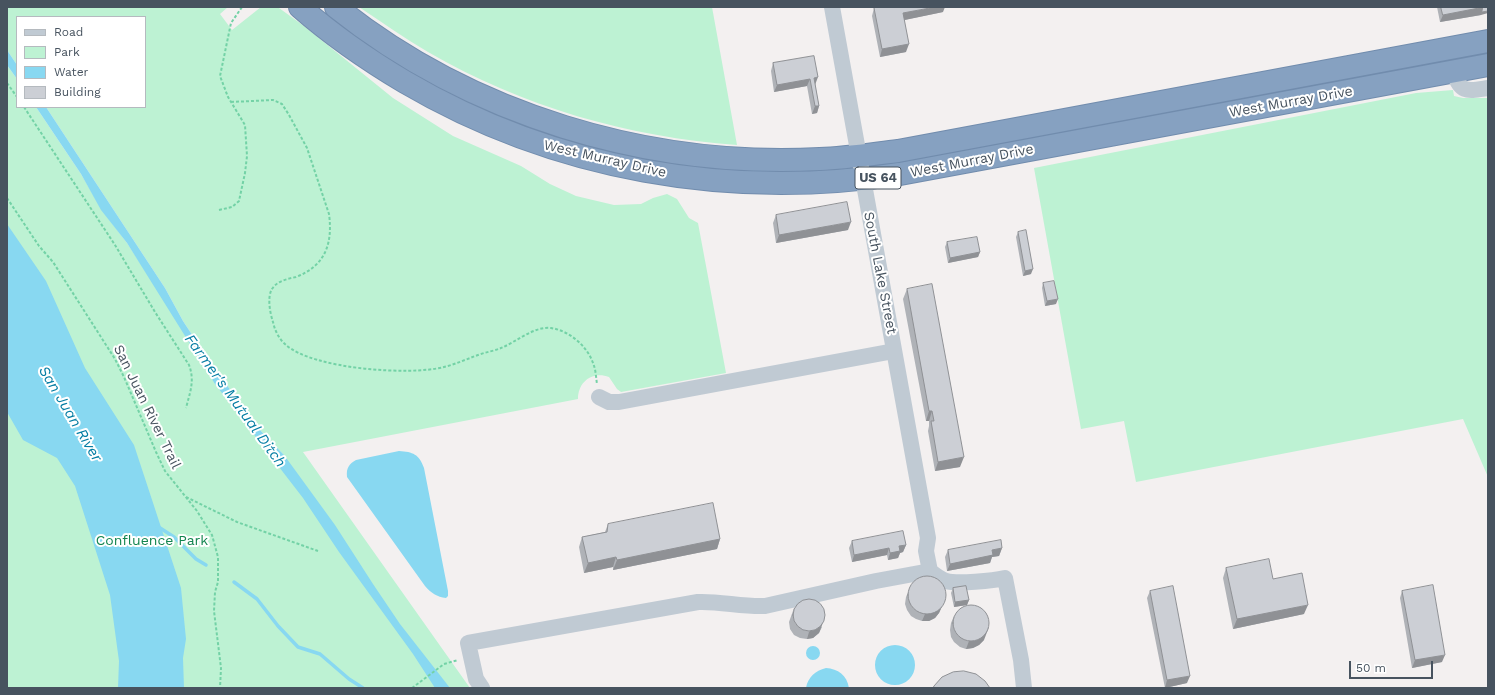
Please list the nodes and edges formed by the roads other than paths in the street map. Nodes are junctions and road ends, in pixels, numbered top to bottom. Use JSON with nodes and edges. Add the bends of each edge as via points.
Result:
{"nodes":[{"id":1,"x":300,"y":7,"type":"edge"},
{"id":2,"x":336,"y":7,"type":"edge"},
{"id":3,"x":832,"y":7,"type":"edge"},
{"id":4,"x":1488,"y":41,"type":"edge"},
{"id":5,"x":1488,"y":65,"type":"edge"},
{"id":6,"x":1454,"y":72,"type":"junction"},
{"id":7,"x":1488,"y":88,"type":"edge"},
{"id":8,"x":858,"y":157,"type":"junction"},
{"id":9,"x":862,"y":180,"type":"junction"},
{"id":10,"x":894,"y":351,"type":"junction"},
{"id":11,"x":599,"y":397,"type":"road end"},
{"id":12,"x":930,"y":571,"type":"junction"},
{"id":13,"x":482,"y":688,"type":"edge"},
{"id":14,"x":1024,"y":688,"type":"edge"}],
"edges":[{"from":1,"to":9,"type":"highway","name":"West Murray Drive","number":"US 64","via":[[339,39],[423,92],[458,110],[539,144],[637,170],[691,178],[775,184]]},
{"from":2,"to":8,"type":"highway","name":"West Murray Drive","number":"US 64","via":[[409,58],[443,76],[511,108],[584,133],[625,144],[710,157],[820,160]]},
{"from":3,"to":8,"type":"street","name":"South Lake Street"},
{"from":4,"to":8,"type":"highway","name":"West Murray Drive","number":"US 64","via":[[1028,128]]},
{"from":5,"to":6,"type":"highway","name":"West Murray Drive","number":"US 64"},
{"from":6,"to":7,"type":"street","via":[[1457,83],[1468,91]]},
{"from":6,"to":9,"type":"highway","name":"West Murray Drive","number":"US 64"},
{"from":8,"to":9,"type":"street","name":"South Lake Street"},
{"from":9,"to":10,"type":"street","name":"South Lake Street"},
{"from":10,"to":11,"type":"street","via":[[619,402],[609,402]]},
{"from":10,"to":12,"type":"street","name":"South Lake Street","via":[[928,538],[926,551]]},
{"from":12,"to":13,"type":"street","via":[[765,606],[698,602],[468,643],[476,679]]},
{"from":12,"to":14,"type":"street","via":[[948,581],[1005,578]]}]}
